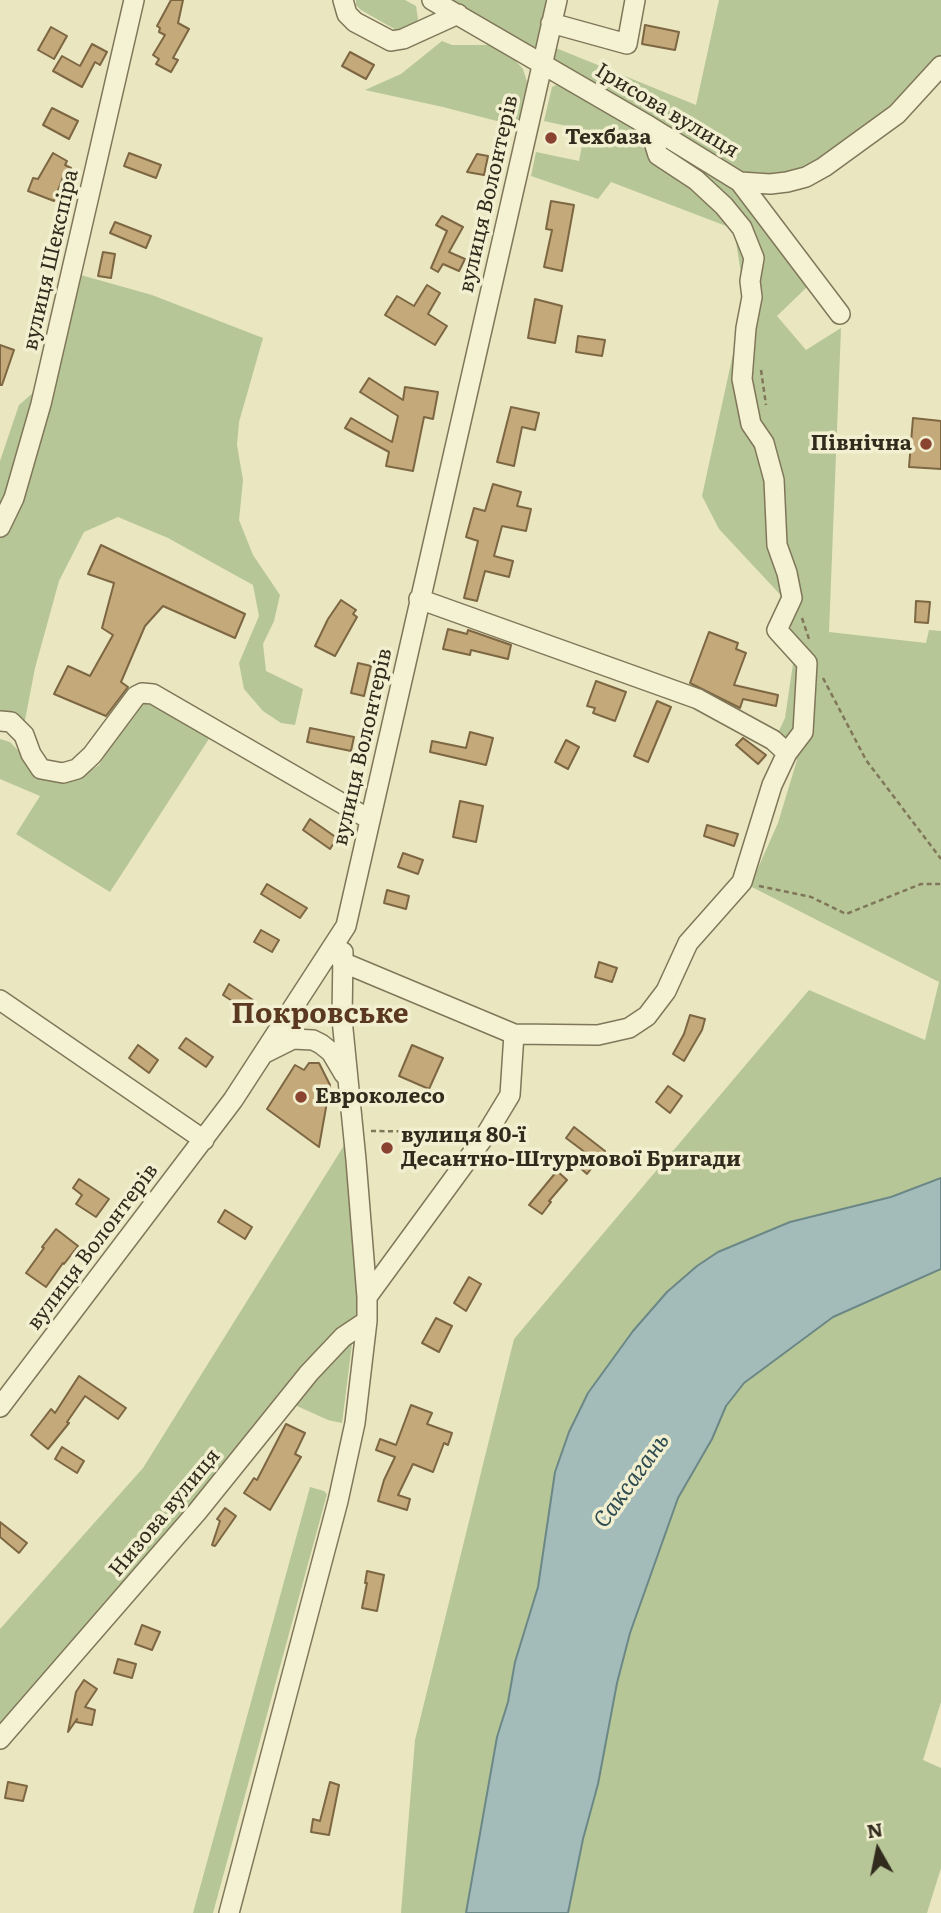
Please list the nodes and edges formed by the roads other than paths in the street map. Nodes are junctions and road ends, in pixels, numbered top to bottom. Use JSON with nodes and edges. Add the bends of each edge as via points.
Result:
{"nodes":[{"id":1,"x":134,"y":0,"type":"edge"},
{"id":2,"x":343,"y":0,"type":"edge"},
{"id":3,"x":432,"y":0,"type":"edge"},
{"id":4,"x":557,"y":0,"type":"edge"},
{"id":5,"x":635,"y":0,"type":"edge"},
{"id":6,"x":458,"y":15,"type":"junction"},
{"id":7,"x":551,"y":23,"type":"junction"},
{"id":8,"x":542,"y":64,"type":"junction"},
{"id":9,"x":941,"y":66,"type":"edge"},
{"id":10,"x":649,"y":126,"type":"junction"},
{"id":11,"x":740,"y":182,"type":"junction"},
{"id":12,"x":840,"y":314,"type":"dead end"},
{"id":13,"x":0,"y":527,"type":"edge"},
{"id":14,"x":419,"y":599,"type":"junction"},
{"id":15,"x":0,"y":721,"type":"edge"},
{"id":16,"x":787,"y":753,"type":"junction"},
{"id":17,"x":369,"y":819,"type":"junction"},
{"id":18,"x":346,"y":926,"type":"junction"},
{"id":19,"x":342,"y":962,"type":"junction"},
{"id":20,"x":0,"y":1000,"type":"edge"},
{"id":21,"x":514,"y":1034,"type":"junction"},
{"id":22,"x":264,"y":1053,"type":"junction"},
{"id":23,"x":349,"y":1081,"type":"junction"},
{"id":24,"x":204,"y":1140,"type":"junction"},
{"id":25,"x":367,"y":1297,"type":"junction"},
{"id":26,"x":367,"y":1321,"type":"junction"},
{"id":27,"x":0,"y":1407,"type":"edge"},
{"id":28,"x":0,"y":1739,"type":"edge"},
{"id":29,"x":229,"y":1913,"type":"edge"}],
"edges":[{"from":1,"to":13,"type":"street","name":"вулиця Шекспіра","via":[[41,404],[14,498]]},
{"from":2,"to":6,"type":"street","via":[[346,14],[355,22],[391,41]]},
{"from":3,"to":6,"type":"street","name":"Ірисова вулиця"},
{"from":4,"to":7,"type":"street","name":"вулиця Волонтерів"},
{"from":5,"to":7,"type":"street","via":[[626,44]]},
{"from":6,"to":8,"type":"street","name":"Ірисова вулиця"},
{"from":7,"to":8,"type":"street","name":"вулиця Волонтерів"},
{"from":8,"to":10,"type":"street","name":"Ірисова вулиця"},
{"from":8,"to":14,"type":"street","name":"вулиця Волонтерів"},
{"from":9,"to":11,"type":"street","name":"Ірисова вулиця","via":[[897,114],[824,167],[787,183]]},
{"from":10,"to":11,"type":"street","name":"Ірисова вулиця"},
{"from":10,"to":16,"type":"street","via":[[658,155],[724,206],[743,228],[754,258],[742,379],[751,424],[764,443],[774,480],[777,545],[792,598],[777,629],[807,663],[803,732]]},
{"from":11,"to":12,"type":"street"},
{"from":14,"to":16,"type":"street","via":[[698,699],[765,735]]},
{"from":14,"to":17,"type":"street","name":"вулиця Волонтерів"},
{"from":15,"to":17,"type":"street","via":[[11,722],[24,735],[41,769],[63,773],[77,769],[92,755],[136,696],[153,694]]},
{"from":16,"to":21,"type":"street","via":[[772,785],[742,882],[688,943],[666,991],[647,1016],[629,1028],[598,1035]]},
{"from":17,"to":18,"type":"street","name":"вулиця Волонтерів"},
{"from":18,"to":19,"type":"street"},
{"from":18,"to":22,"type":"street","name":"вулиця Волонтерів"},
{"from":19,"to":21,"type":"street"},
{"from":19,"to":23,"type":"street"},
{"from":20,"to":24,"type":"street"},
{"from":21,"to":25,"type":"street","via":[[510,1095]]},
{"from":22,"to":23,"type":"street","via":[[293,1039],[313,1040],[331,1052]]},
{"from":22,"to":24,"type":"street","name":"вулиця Волонтерів"},
{"from":23,"to":25,"type":"street"},
{"from":24,"to":27,"type":"street","name":"вулиця Волонтерів"},
{"from":25,"to":26,"type":"street"},
{"from":26,"to":28,"type":"street","name":"Низова вулиця","via":[[343,1337],[309,1373],[197,1512]]},
{"from":26,"to":29,"type":"street","via":[[355,1423],[338,1501]]}]}
